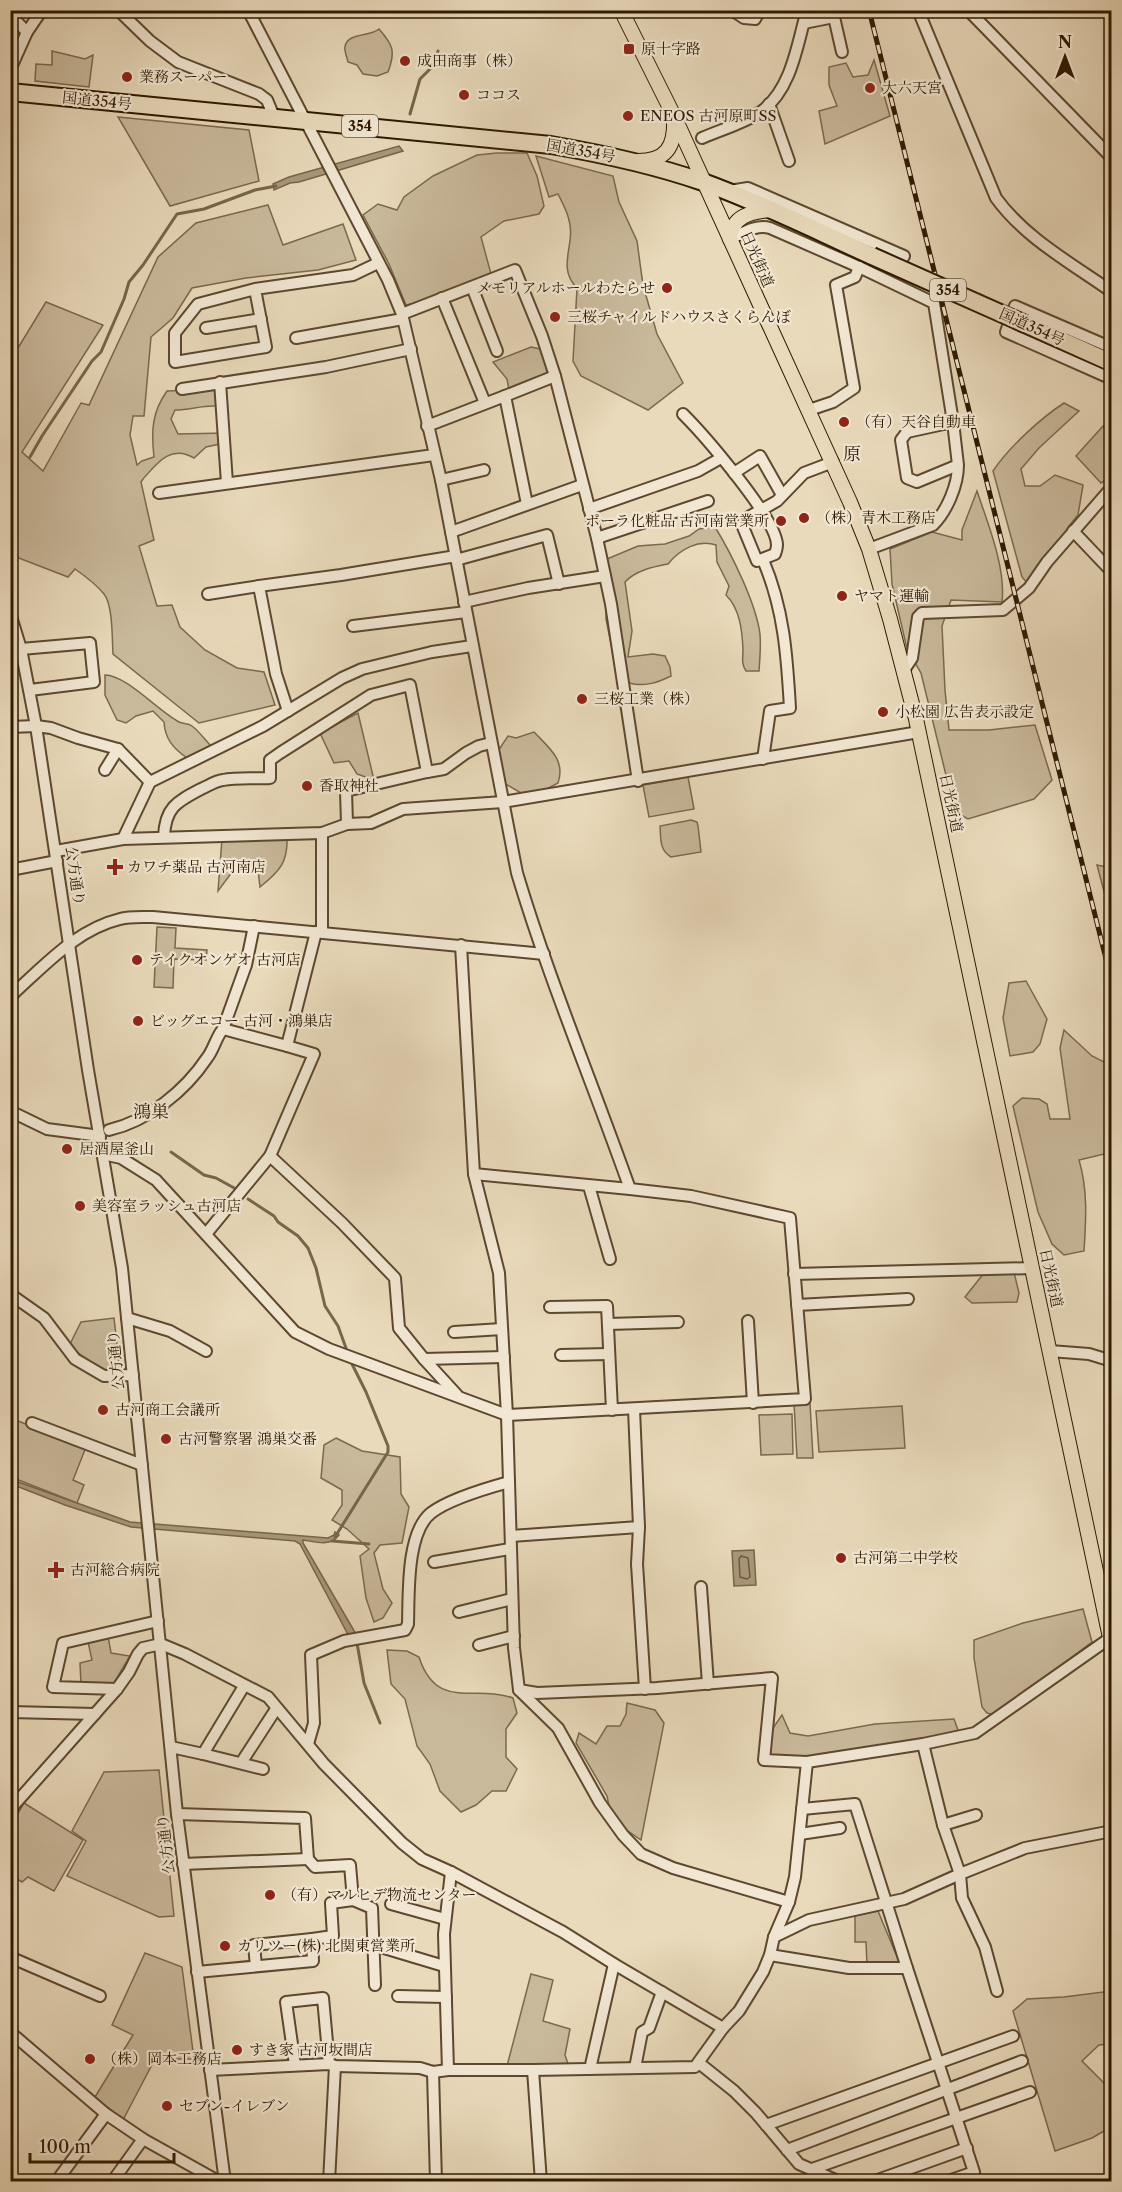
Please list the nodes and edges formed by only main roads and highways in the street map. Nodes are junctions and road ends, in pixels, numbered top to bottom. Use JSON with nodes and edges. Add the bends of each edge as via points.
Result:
{"nodes":[{"id":1,"x":621,"y":10,"type":"edge"},
{"id":2,"x":10,"y":92,"type":"edge"},
{"id":3,"x":674,"y":116,"type":"junction"},
{"id":4,"x":633,"y":161,"type":"junction"},
{"id":5,"x":704,"y":183,"type":"junction"},
{"id":6,"x":770,"y":210,"type":"junction"},
{"id":7,"x":730,"y":239,"type":"junction"},
{"id":8,"x":1112,"y":363,"type":"edge"},
{"id":9,"x":1111,"y":1642,"type":"edge"}],
"edges":[{"from":1,"to":3,"type":"main road","name":"日光街道"},
{"from":2,"to":4,"type":"highway","name":"国道354号","number":"354","via":[[551,145]]},
{"from":3,"to":4,"type":"main road","via":[[674,139],[666,152],[650,161]]},
{"from":3,"to":5,"type":"main road","name":"日光街道"},
{"from":4,"to":5,"type":"highway","name":"国道354号","number":"354"},
{"from":5,"to":6,"type":"highway","name":"国道354号","number":"354"},
{"from":5,"to":7,"type":"main road","name":"日光街道"},
{"from":6,"to":7,"type":"main road","via":[[741,217]]},
{"from":6,"to":8,"type":"highway","name":"国道354号","number":"354","bridge":true,"via":[[866,262]]},
{"from":7,"to":9,"type":"main road","name":"日光街道","via":[[869,549],[904,670]]}]}
